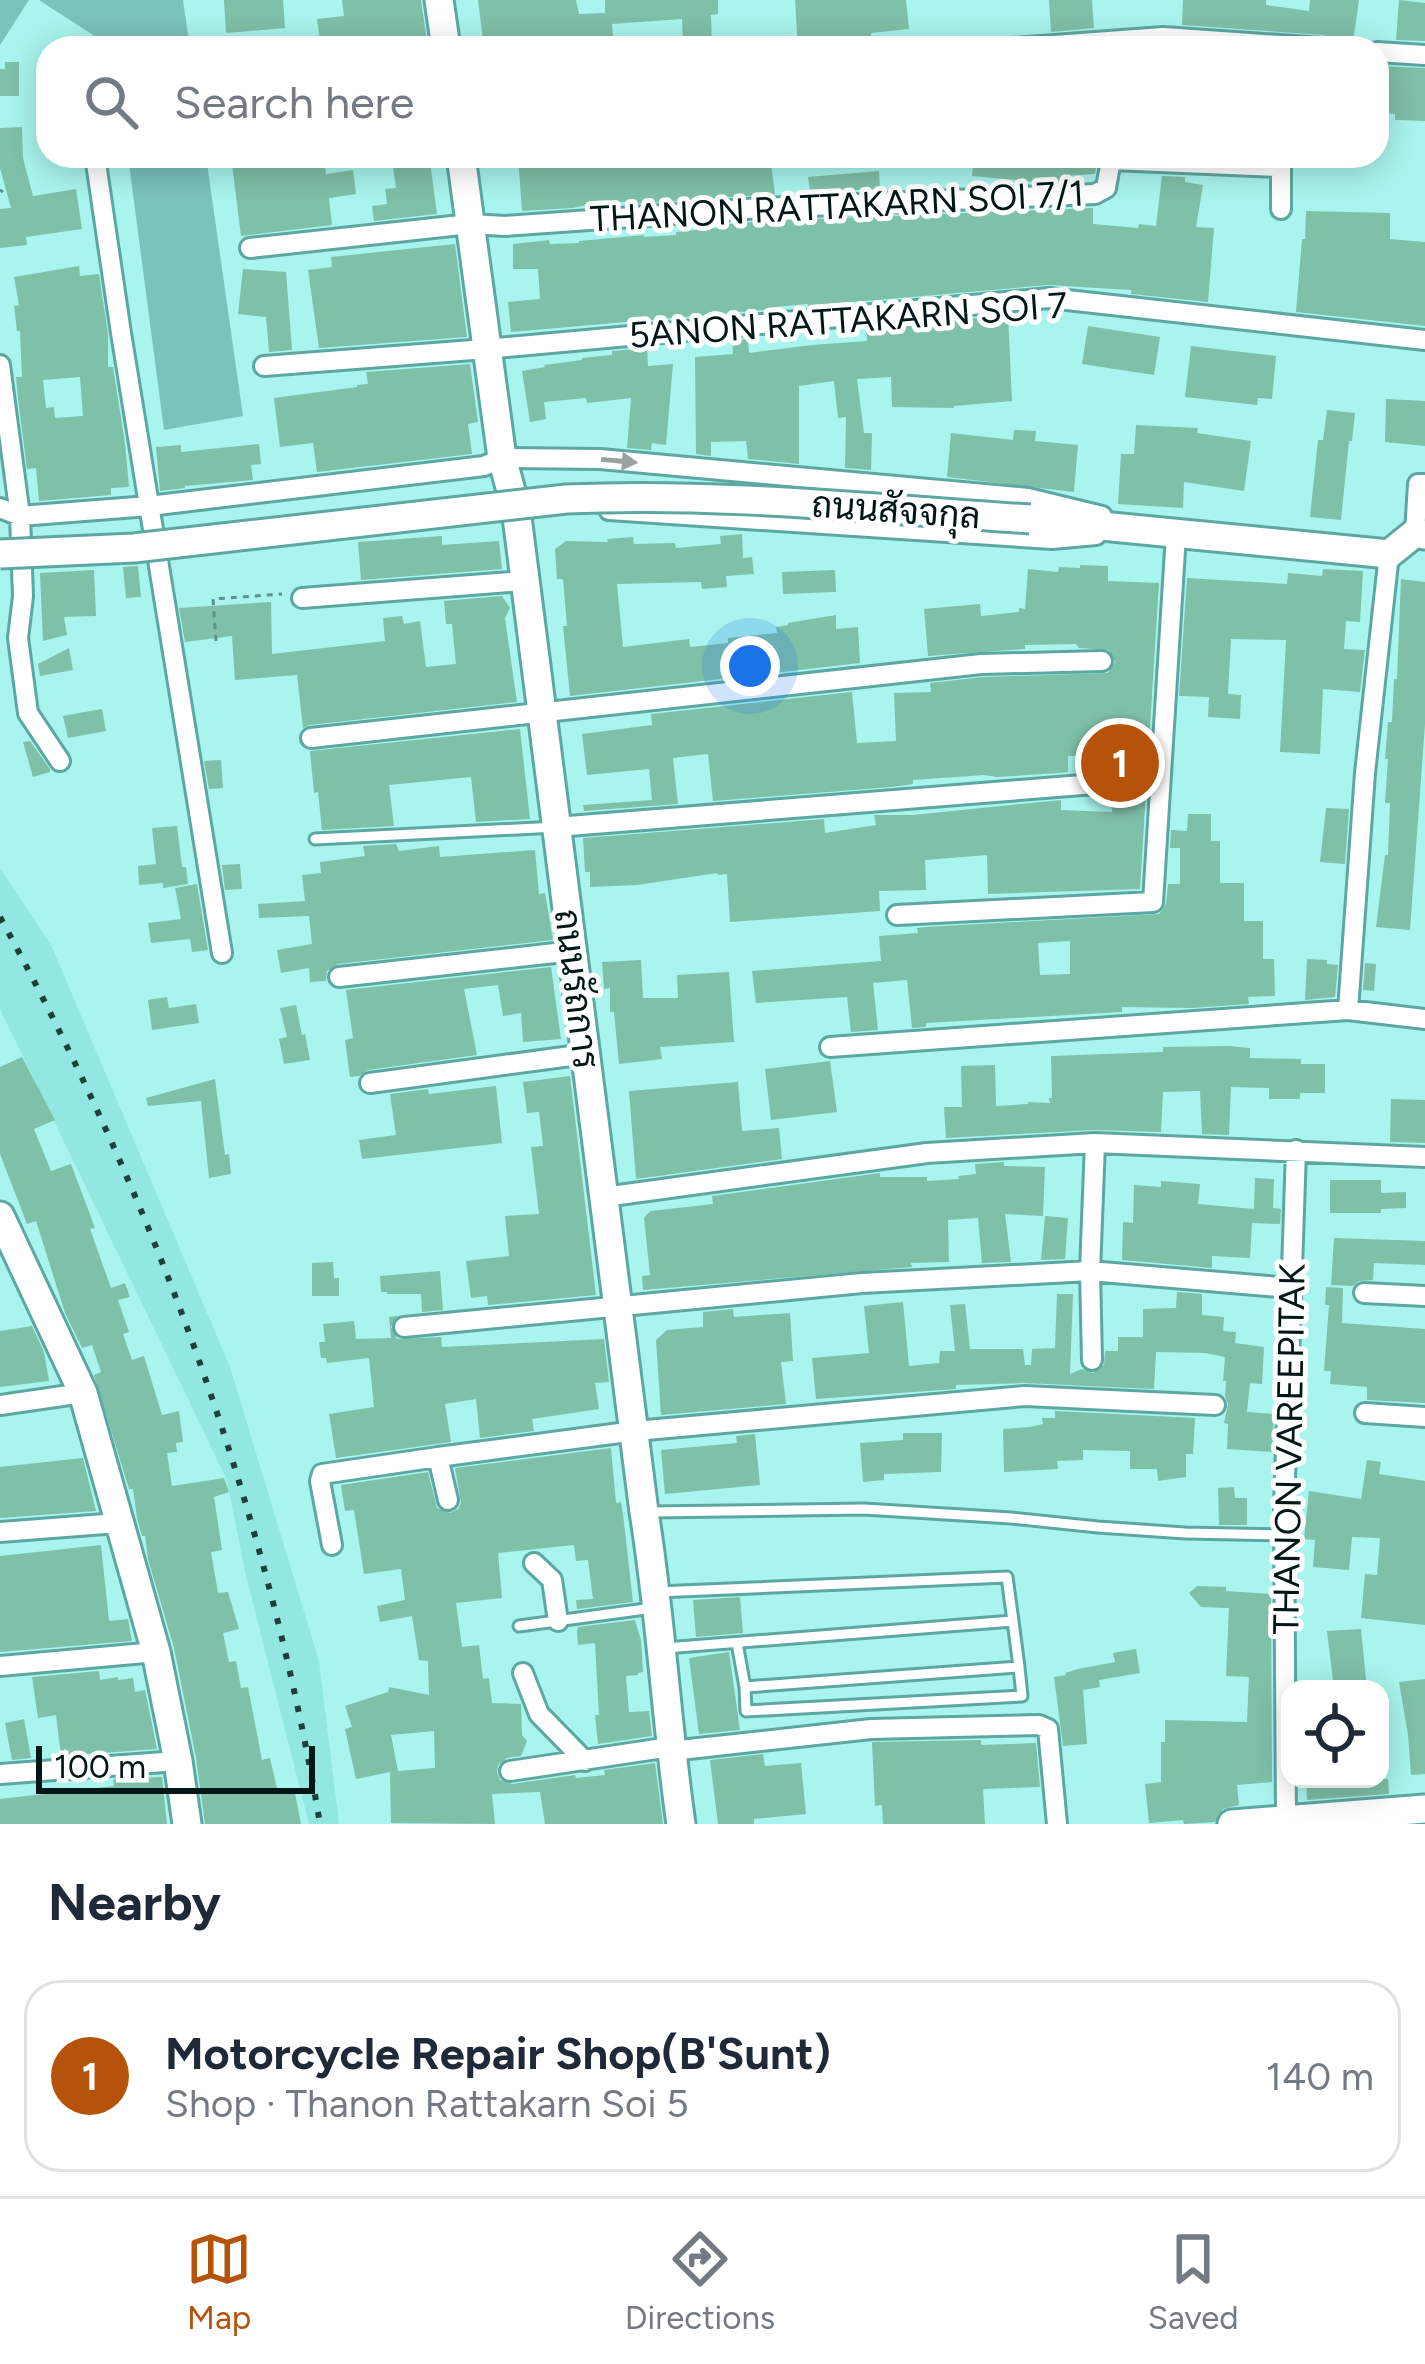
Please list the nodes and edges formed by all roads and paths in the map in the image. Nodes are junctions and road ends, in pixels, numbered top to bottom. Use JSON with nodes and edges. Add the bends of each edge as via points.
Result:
{"nodes":[{"id":1,"x":439,"y":0,"type":"edge"},
{"id":2,"x":444,"y":36,"type":"edge"},
{"id":3,"x":1389,"y":53,"type":"edge"},
{"id":4,"x":1425,"y":55,"type":"edge"},
{"id":5,"x":97,"y":168,"type":"edge"},
{"id":6,"x":463,"y":168,"type":"edge"},
{"id":7,"x":1110,"y":168,"type":"edge"},
{"id":8,"x":1281,"y":168,"type":"edge"},
{"id":9,"x":1281,"y":208,"type":"dead end"},
{"id":10,"x":470,"y":224,"type":"junction"},
{"id":11,"x":250,"y":248,"type":"dead end"},
{"id":12,"x":1425,"y":340,"type":"edge"},
{"id":13,"x":486,"y":349,"type":"junction"},
{"id":14,"x":0,"y":365,"type":"edge"},
{"id":15,"x":264,"y":366,"type":"dead end"},
{"id":16,"x":502,"y":458,"type":"junction"},
{"id":17,"x":1425,"y":484,"type":"edge"},
{"id":18,"x":149,"y":506,"type":"junction"},
{"id":19,"x":0,"y":508,"type":"edge"},
{"id":20,"x":516,"y":509,"type":"junction"},
{"id":21,"x":20,"y":516,"type":"junction"},
{"id":22,"x":1165,"y":532,"type":"junction"},
{"id":23,"x":1420,"y":534,"type":"edge"},
{"id":24,"x":0,"y":554,"type":"edge"},
{"id":25,"x":1389,"y":554,"type":"junction"},
{"id":26,"x":523,"y":581,"type":"junction"},
{"id":27,"x":302,"y":598,"type":"joint"},
{"id":28,"x":216,"y":640,"type":"dead end"},
{"id":29,"x":1102,"y":661,"type":"dead end"},
{"id":30,"x":541,"y":711,"type":"junction"},
{"id":31,"x":311,"y":737,"type":"dead end"},
{"id":32,"x":60,"y":761,"type":"dead end"},
{"id":33,"x":1095,"y":784,"type":"dead end"},
{"id":34,"x":556,"y":827,"type":"junction"},
{"id":35,"x":315,"y":839,"type":"dead end"},
{"id":36,"x":897,"y":915,"type":"dead end"},
{"id":37,"x":573,"y":951,"type":"junction"},
{"id":38,"x":222,"y":953,"type":"dead end"},
{"id":39,"x":339,"y":976,"type":"dead end"},
{"id":40,"x":1348,"y":1010,"type":"junction"},
{"id":41,"x":1425,"y":1019,"type":"edge"},
{"id":42,"x":830,"y":1047,"type":"dead end"},
{"id":43,"x":586,"y":1054,"type":"junction"},
{"id":44,"x":370,"y":1083,"type":"dead end"},
{"id":45,"x":1094,"y":1143,"type":"junction"},
{"id":46,"x":1296,"y":1150,"type":"junction"},
{"id":47,"x":1425,"y":1157,"type":"edge"},
{"id":48,"x":604,"y":1197,"type":"junction"},
{"id":49,"x":0,"y":1216,"type":"edge"},
{"id":50,"x":9,"y":1258,"type":"edge"},
{"id":51,"x":1090,"y":1271,"type":"junction"},
{"id":52,"x":1292,"y":1288,"type":"junction"},
{"id":53,"x":1364,"y":1293,"type":"dead end"},
{"id":54,"x":1425,"y":1296,"type":"edge"},
{"id":55,"x":619,"y":1309,"type":"junction"},
{"id":56,"x":404,"y":1327,"type":"dead end"},
{"id":57,"x":1092,"y":1360,"type":"dead end"},
{"id":58,"x":83,"y":1393,"type":"junction"},
{"id":59,"x":0,"y":1405,"type":"edge"},
{"id":60,"x":1216,"y":1405,"type":"dead end"},
{"id":61,"x":1365,"y":1414,"type":"dead end"},
{"id":62,"x":1425,"y":1417,"type":"edge"},
{"id":63,"x":634,"y":1431,"type":"junction"},
{"id":64,"x":438,"y":1457,"type":"junction"},
{"id":65,"x":448,"y":1500,"type":"dead end"},
{"id":66,"x":644,"y":1512,"type":"junction"},
{"id":67,"x":118,"y":1523,"type":"junction"},
{"id":68,"x":0,"y":1532,"type":"edge"},
{"id":69,"x":1285,"y":1535,"type":"junction"},
{"id":70,"x":332,"y":1545,"type":"dead end"},
{"id":71,"x":534,"y":1563,"type":"dead end"},
{"id":72,"x":658,"y":1600,"type":"junction"},
{"id":73,"x":558,"y":1621,"type":"junction"},
{"id":74,"x":1013,"y":1621,"type":"junction"},
{"id":75,"x":520,"y":1626,"type":"dead end"},
{"id":76,"x":737,"y":1643,"type":"junction"},
{"id":77,"x":662,"y":1648,"type":"junction"},
{"id":78,"x":156,"y":1652,"type":"junction"},
{"id":79,"x":0,"y":1666,"type":"edge"},
{"id":80,"x":1019,"y":1667,"type":"junction"},
{"id":81,"x":523,"y":1672,"type":"dead end"},
{"id":82,"x":745,"y":1687,"type":"junction"},
{"id":83,"x":670,"y":1749,"type":"junction"},
{"id":84,"x":585,"y":1760,"type":"junction"},
{"id":85,"x":178,"y":1761,"type":"junction"},
{"id":86,"x":510,"y":1771,"type":"dead end"},
{"id":87,"x":0,"y":1774,"type":"edge"},
{"id":88,"x":1425,"y":1809,"type":"edge"},
{"id":89,"x":1286,"y":1820,"type":"junction"},
{"id":90,"x":187,"y":1824,"type":"edge"},
{"id":91,"x":681,"y":1824,"type":"edge"},
{"id":92,"x":1057,"y":1824,"type":"edge"},
{"id":93,"x":1232,"y":1824,"type":"edge"}],
"edges":[{"from":1,"to":2,"type":"street"},
{"from":3,"to":4,"type":"street"},
{"from":5,"to":18,"type":"street"},
{"from":6,"to":10,"type":"street","name":"ถนนรัถการ"},
{"from":7,"to":10,"type":"street","name":"THANON RATTAKARN SOI 7/1","via":[[1106,188],[1096,194]]},
{"from":8,"to":9,"type":"street","name":"THANON RATTAKARN SOI 7/1"},
{"from":10,"to":11,"type":"street"},
{"from":10,"to":13,"type":"street","name":"ถนนรัถการ"},
{"from":12,"to":13,"type":"street","name":"5ANON RATTAKARN SOI 7","via":[[1048,298]]},
{"from":13,"to":15,"type":"street","name":"5ANON RATTAKARN SOI 7"},
{"from":13,"to":16,"type":"street","name":"ถนนรัถการ"},
{"from":14,"to":21,"type":"street"},
{"from":16,"to":18,"type":"street","name":"ถนนสัจจกุล"},
{"from":16,"to":20,"type":"street","name":"ถนนรัถการ"},
{"from":16,"to":22,"type":"street","name":"ถนนสัจจกุล","one_way":true,"via":[[600,459],[1028,498]]},
{"from":17,"to":23,"type":"street","via":[[1418,484]]},
{"from":18,"to":21,"type":"street","name":"ถนนสัจจกุล"},
{"from":18,"to":38,"type":"street"},
{"from":19,"to":21,"type":"street","name":"ถนนสัจจกุล"},
{"from":20,"to":22,"type":"street","name":"ถนนสัจจกุล","via":[[1052,539]]},
{"from":20,"to":26,"type":"street","name":"ถนนรัถการ"},
{"from":21,"to":32,"type":"street","via":[[18,638],[28,713]]},
{"from":22,"to":24,"type":"street","name":"ถนนสัจจกุล","bridge":true,"via":[[625,496],[134,548]]},
{"from":22,"to":25,"type":"street","name":"ถนนสัจจกุล"},
{"from":22,"to":36,"type":"street","via":[[1153,902]]},
{"from":23,"to":25,"type":"street"},
{"from":25,"to":40,"type":"street"},
{"from":26,"to":27,"type":"street"},
{"from":26,"to":30,"type":"street","name":"ถนนรัถการ"},
{"from":27,"to":28,"type":"path","via":[[212,598]]},
{"from":29,"to":30,"type":"street","via":[[981,664]]},
{"from":30,"to":31,"type":"street"},
{"from":30,"to":34,"type":"street","name":"ถนนรัถการ"},
{"from":33,"to":34,"type":"street"},
{"from":34,"to":35,"type":"lane"},
{"from":34,"to":37,"type":"street","name":"ถนนรัถการ"},
{"from":37,"to":39,"type":"street"},
{"from":37,"to":43,"type":"street","name":"ถนนรัถการ"},
{"from":40,"to":41,"type":"street"},
{"from":40,"to":42,"type":"street"},
{"from":43,"to":44,"type":"street"},
{"from":43,"to":48,"type":"street","name":"ถนนรัถการ"},
{"from":45,"to":46,"type":"street"},
{"from":45,"to":48,"type":"street","via":[[927,1154]]},
{"from":45,"to":51,"type":"street"},
{"from":46,"to":47,"type":"street"},
{"from":46,"to":52,"type":"street","name":"THANON VAREEPITAK"},
{"from":48,"to":55,"type":"street","name":"ถนนรัถการ"},
{"from":49,"to":50,"type":"street"},
{"from":50,"to":58,"type":"street"},
{"from":51,"to":52,"type":"street"},
{"from":51,"to":55,"type":"street","via":[[862,1283]]},
{"from":51,"to":57,"type":"street"},
{"from":52,"to":69,"type":"street","name":"THANON VAREEPITAK"},
{"from":53,"to":54,"type":"street"},
{"from":55,"to":56,"type":"street"},
{"from":55,"to":63,"type":"street","name":"ถนนรัถการ"},
{"from":58,"to":59,"type":"street"},
{"from":58,"to":67,"type":"street"},
{"from":60,"to":63,"type":"street","via":[[1025,1396]]},
{"from":61,"to":62,"type":"street"},
{"from":63,"to":64,"type":"street"},
{"from":63,"to":66,"type":"street","name":"ถนนรัถการ"},
{"from":64,"to":65,"type":"street"},
{"from":64,"to":70,"type":"street","via":[[322,1474]]},
{"from":66,"to":69,"type":"lane","via":[[864,1509]]},
{"from":66,"to":72,"type":"street","name":"ถนนรัถการ"},
{"from":67,"to":68,"type":"street"},
{"from":67,"to":78,"type":"street"},
{"from":69,"to":89,"type":"street","name":"THANON VAREEPITAK"},
{"from":71,"to":73,"type":"street","via":[[552,1580]]},
{"from":72,"to":73,"type":"lane"},
{"from":72,"to":74,"type":"lane","via":[[1007,1577]]},
{"from":72,"to":77,"type":"street","name":"ถนนรัถการ"},
{"from":73,"to":75,"type":"lane"},
{"from":74,"to":76,"type":"lane"},
{"from":74,"to":80,"type":"lane"},
{"from":76,"to":77,"type":"lane"},
{"from":76,"to":82,"type":"lane"},
{"from":77,"to":83,"type":"street","name":"ถนนรัถการ"},
{"from":78,"to":79,"type":"street"},
{"from":78,"to":85,"type":"street"},
{"from":80,"to":82,"type":"lane"},
{"from":80,"to":82,"type":"lane","via":[[1022,1696],[746,1711]]},
{"from":81,"to":84,"type":"street","via":[[539,1714]]},
{"from":83,"to":84,"type":"street"},
{"from":83,"to":91,"type":"street","name":"ถนนรัถการ"},
{"from":83,"to":92,"type":"street","via":[[872,1729],[1039,1725],[1048,1729]]},
{"from":84,"to":86,"type":"street"},
{"from":85,"to":87,"type":"street"},
{"from":85,"to":90,"type":"street"},
{"from":88,"to":89,"type":"street"},
{"from":89,"to":93,"type":"street"}]}
